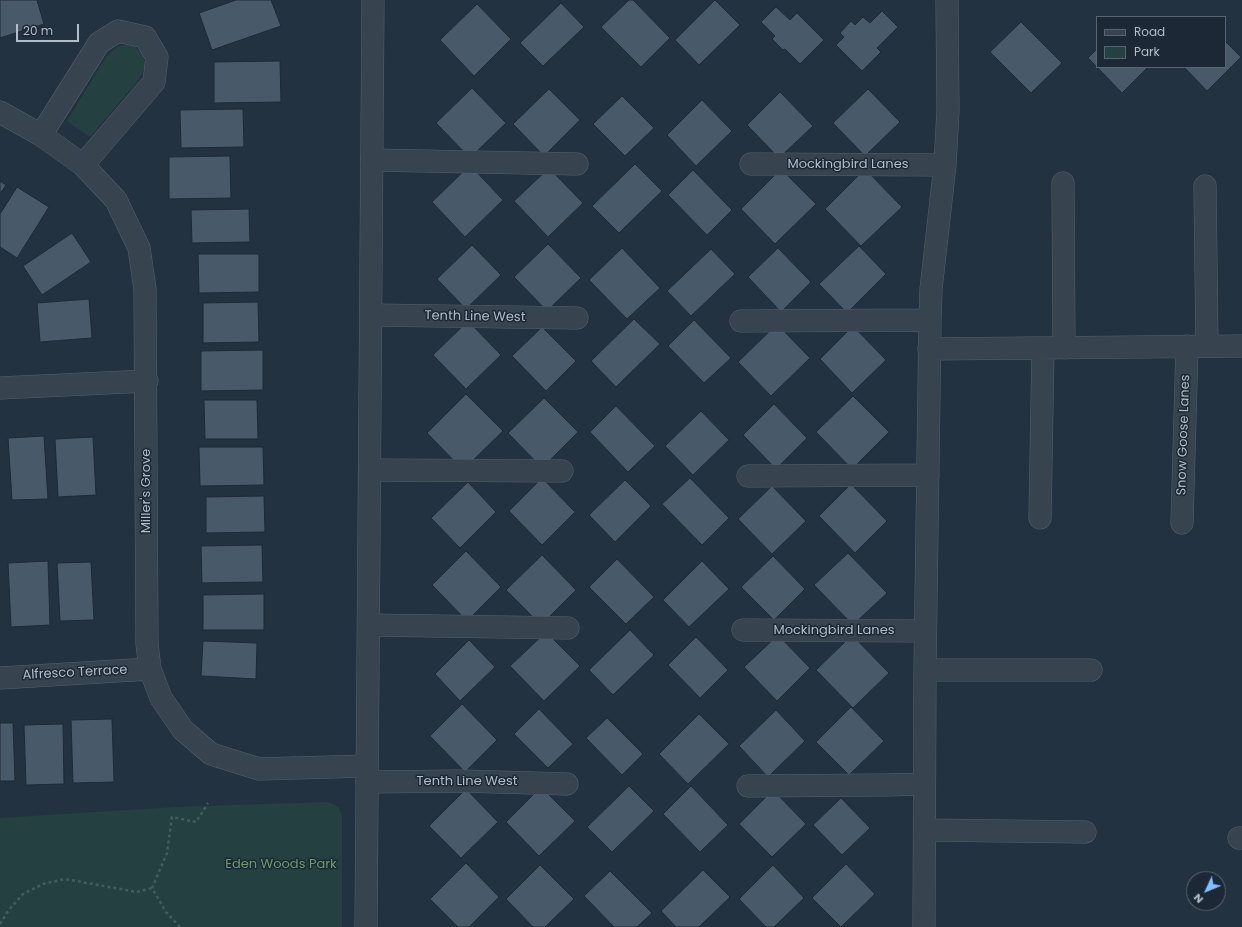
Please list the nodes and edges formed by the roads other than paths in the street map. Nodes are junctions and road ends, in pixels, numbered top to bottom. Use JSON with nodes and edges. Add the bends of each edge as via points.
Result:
{"nodes":[{"id":1,"x":373,"y":0,"type":"edge"},
{"id":2,"x":947,"y":0,"type":"edge"},
{"id":3,"x":0,"y":112,"type":"edge"},
{"id":4,"x":41,"y":135,"type":"junction"},
{"id":5,"x":372,"y":160,"type":"junction"},
{"id":6,"x":577,"y":164,"type":"dead end"},
{"id":7,"x":751,"y":164,"type":"dead end"},
{"id":8,"x":945,"y":165,"type":"junction"},
{"id":9,"x":83,"y":166,"type":"junction"},
{"id":10,"x":1063,"y":183,"type":"dead end"},
{"id":11,"x":1205,"y":186,"type":"dead end"},
{"id":12,"x":372,"y":316,"type":"junction"},
{"id":13,"x":577,"y":318,"type":"dead end"},
{"id":14,"x":930,"y":320,"type":"junction"},
{"id":15,"x":741,"y":321,"type":"dead end"},
{"id":16,"x":1197,"y":346,"type":"junction"},
{"id":17,"x":1242,"y":346,"type":"edge"},
{"id":18,"x":929,"y":349,"type":"junction"},
{"id":19,"x":1053,"y":349,"type":"junction"},
{"id":20,"x":146,"y":381,"type":"junction"},
{"id":21,"x":0,"y":388,"type":"edge"},
{"id":22,"x":370,"y":470,"type":"junction"},
{"id":23,"x":562,"y":471,"type":"dead end"},
{"id":24,"x":928,"y":475,"type":"junction"},
{"id":25,"x":748,"y":476,"type":"dead end"},
{"id":26,"x":1040,"y":518,"type":"dead end"},
{"id":27,"x":1182,"y":523,"type":"dead end"},
{"id":28,"x":369,"y":625,"type":"junction"},
{"id":29,"x":568,"y":628,"type":"dead end"},
{"id":30,"x":743,"y":630,"type":"dead end"},
{"id":31,"x":925,"y":631,"type":"junction"},
{"id":32,"x":150,"y":669,"type":"junction"},
{"id":33,"x":925,"y":670,"type":"junction"},
{"id":34,"x":1091,"y":670,"type":"dead end"},
{"id":35,"x":0,"y":678,"type":"edge"},
{"id":36,"x":367,"y":774,"type":"junction"},
{"id":37,"x":567,"y":784,"type":"dead end"},
{"id":38,"x":924,"y":784,"type":"junction"},
{"id":39,"x":748,"y":786,"type":"dead end"},
{"id":40,"x":925,"y":830,"type":"junction"},
{"id":41,"x":1085,"y":832,"type":"dead end"},
{"id":42,"x":366,"y":927,"type":"edge"},
{"id":43,"x":924,"y":927,"type":"edge"}],
"edges":[{"from":1,"to":5,"type":"street"},
{"from":2,"to":8,"type":"street","via":[[948,111]]},
{"from":3,"to":4,"type":"street","name":"Miller's Grove"},
{"from":4,"to":9,"type":"street","name":"Miller's Grove"},
{"from":4,"to":9,"type":"street","via":[[99,43],[118,31],[144,37],[157,56],[154,82]]},
{"from":5,"to":6,"type":"street"},
{"from":5,"to":12,"type":"street"},
{"from":7,"to":8,"type":"street","name":"Mockingbird Lanes"},
{"from":8,"to":14,"type":"street"},
{"from":9,"to":20,"type":"street","name":"Miller's Grove","via":[[116,200],[139,248],[145,289]]},
{"from":10,"to":19,"type":"street"},
{"from":11,"to":16,"type":"street","name":"Snow Goose Lanes"},
{"from":12,"to":13,"type":"street","name":"Tenth Line West"},
{"from":12,"to":22,"type":"street"},
{"from":14,"to":15,"type":"street"},
{"from":14,"to":18,"type":"street"},
{"from":16,"to":17,"type":"street"},
{"from":16,"to":19,"type":"street"},
{"from":16,"to":27,"type":"street","name":"Snow Goose Lanes"},
{"from":18,"to":19,"type":"street"},
{"from":18,"to":24,"type":"street"},
{"from":19,"to":26,"type":"street"},
{"from":20,"to":21,"type":"street"},
{"from":20,"to":32,"type":"street","name":"Miller's Grove","via":[[147,636]]},
{"from":22,"to":23,"type":"street"},
{"from":22,"to":28,"type":"street"},
{"from":24,"to":25,"type":"street"},
{"from":24,"to":31,"type":"street"},
{"from":28,"to":29,"type":"street"},
{"from":28,"to":36,"type":"street"},
{"from":30,"to":31,"type":"street","name":"Mockingbird Lanes"},
{"from":31,"to":33,"type":"street"},
{"from":32,"to":35,"type":"street","name":"Alfresco Terrace"},
{"from":32,"to":36,"type":"street","name":"Miller's Grove","via":[[161,698],[183,730],[211,754],[259,769]]},
{"from":33,"to":34,"type":"street"},
{"from":33,"to":38,"type":"street"},
{"from":36,"to":37,"type":"street","name":"Tenth Line West","via":[[461,781]]},
{"from":36,"to":42,"type":"street"},
{"from":38,"to":39,"type":"street"},
{"from":38,"to":40,"type":"street"},
{"from":40,"to":41,"type":"street"},
{"from":40,"to":43,"type":"street"}]}
